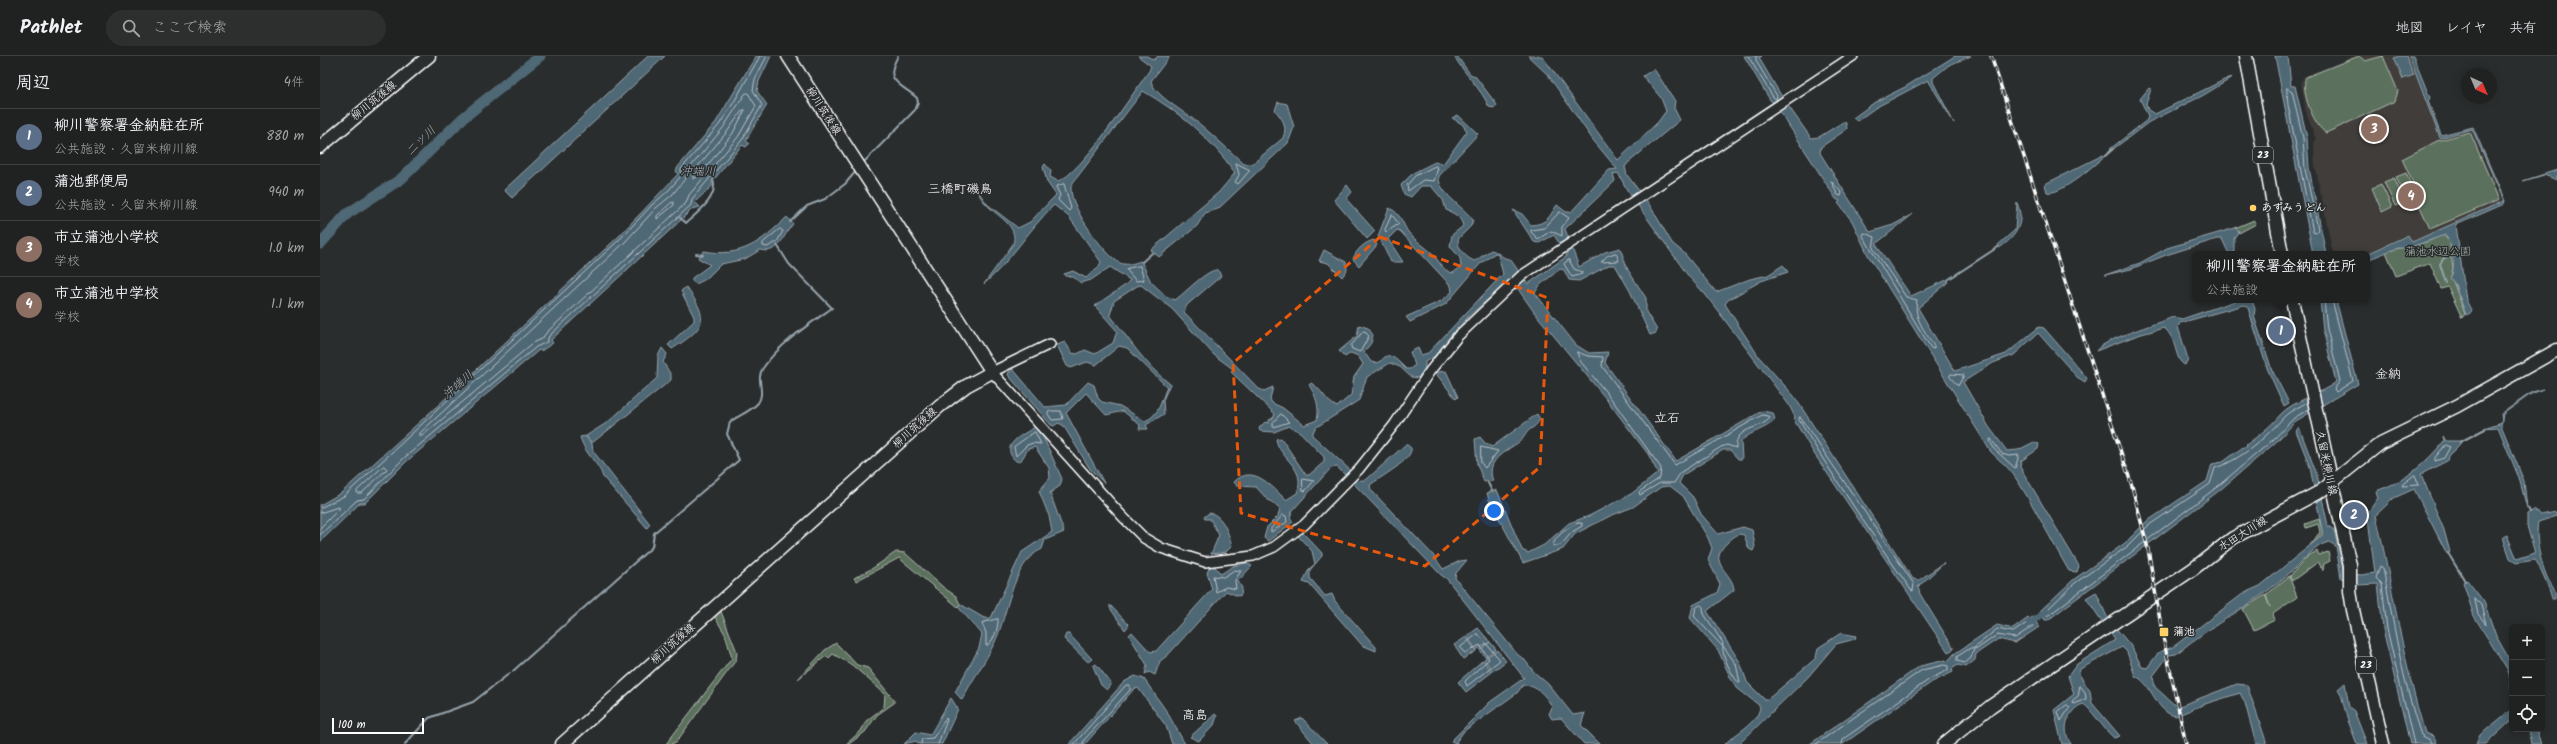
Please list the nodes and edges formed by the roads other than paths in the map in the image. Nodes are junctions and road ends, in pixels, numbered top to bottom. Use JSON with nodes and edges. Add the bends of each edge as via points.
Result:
{"nodes":[{"id":1,"x":429,"y":56,"type":"edge"},
{"id":2,"x":788,"y":56,"type":"edge"},
{"id":3,"x":1853,"y":56,"type":"edge"},
{"id":4,"x":2246,"y":56,"type":"edge"},
{"id":5,"x":320,"y":147,"type":"edge"},
{"id":6,"x":2281,"y":251,"type":"edge"},
{"id":7,"x":2293,"y":303,"type":"edge"},
{"id":8,"x":1050,"y":344,"type":"dead end"},
{"id":9,"x":2557,"y":350,"type":"edge"},
{"id":10,"x":992,"y":372,"type":"junction"},
{"id":11,"x":2332,"y":483,"type":"junction"},
{"id":12,"x":562,"y":744,"type":"edge"},
{"id":13,"x":1944,"y":744,"type":"edge"},
{"id":14,"x":2383,"y":744,"type":"edge"}],
"edges":[{"from":1,"to":5,"type":"main road","name":"柳川筑後線"},
{"from":2,"to":10,"type":"main road","name":"柳川筑後線"},
{"from":3,"to":10,"type":"street","via":[[1522,276],[1458,336],[1359,469],[1287,539],[1253,556],[1206,562],[1169,552],[1144,538]]},
{"from":4,"to":6,"type":"main road","number":"23"},
{"from":7,"to":11,"type":"main road","name":"久留米柳川線","number":"23"},
{"from":8,"to":10,"type":"street"},
{"from":9,"to":11,"type":"main road","name":"水田大川線","via":[[2457,406],[2381,443]]},
{"from":10,"to":12,"type":"main road","name":"柳川筑後線","via":[[966,386],[936,409]]},
{"from":11,"to":13,"type":"main road","name":"水田大川線","via":[[2233,538],[2193,569],[1991,706]]},
{"from":11,"to":14,"type":"main road","name":"久留米柳川線","number":"23","via":[[2350,570],[2350,586]]}]}
